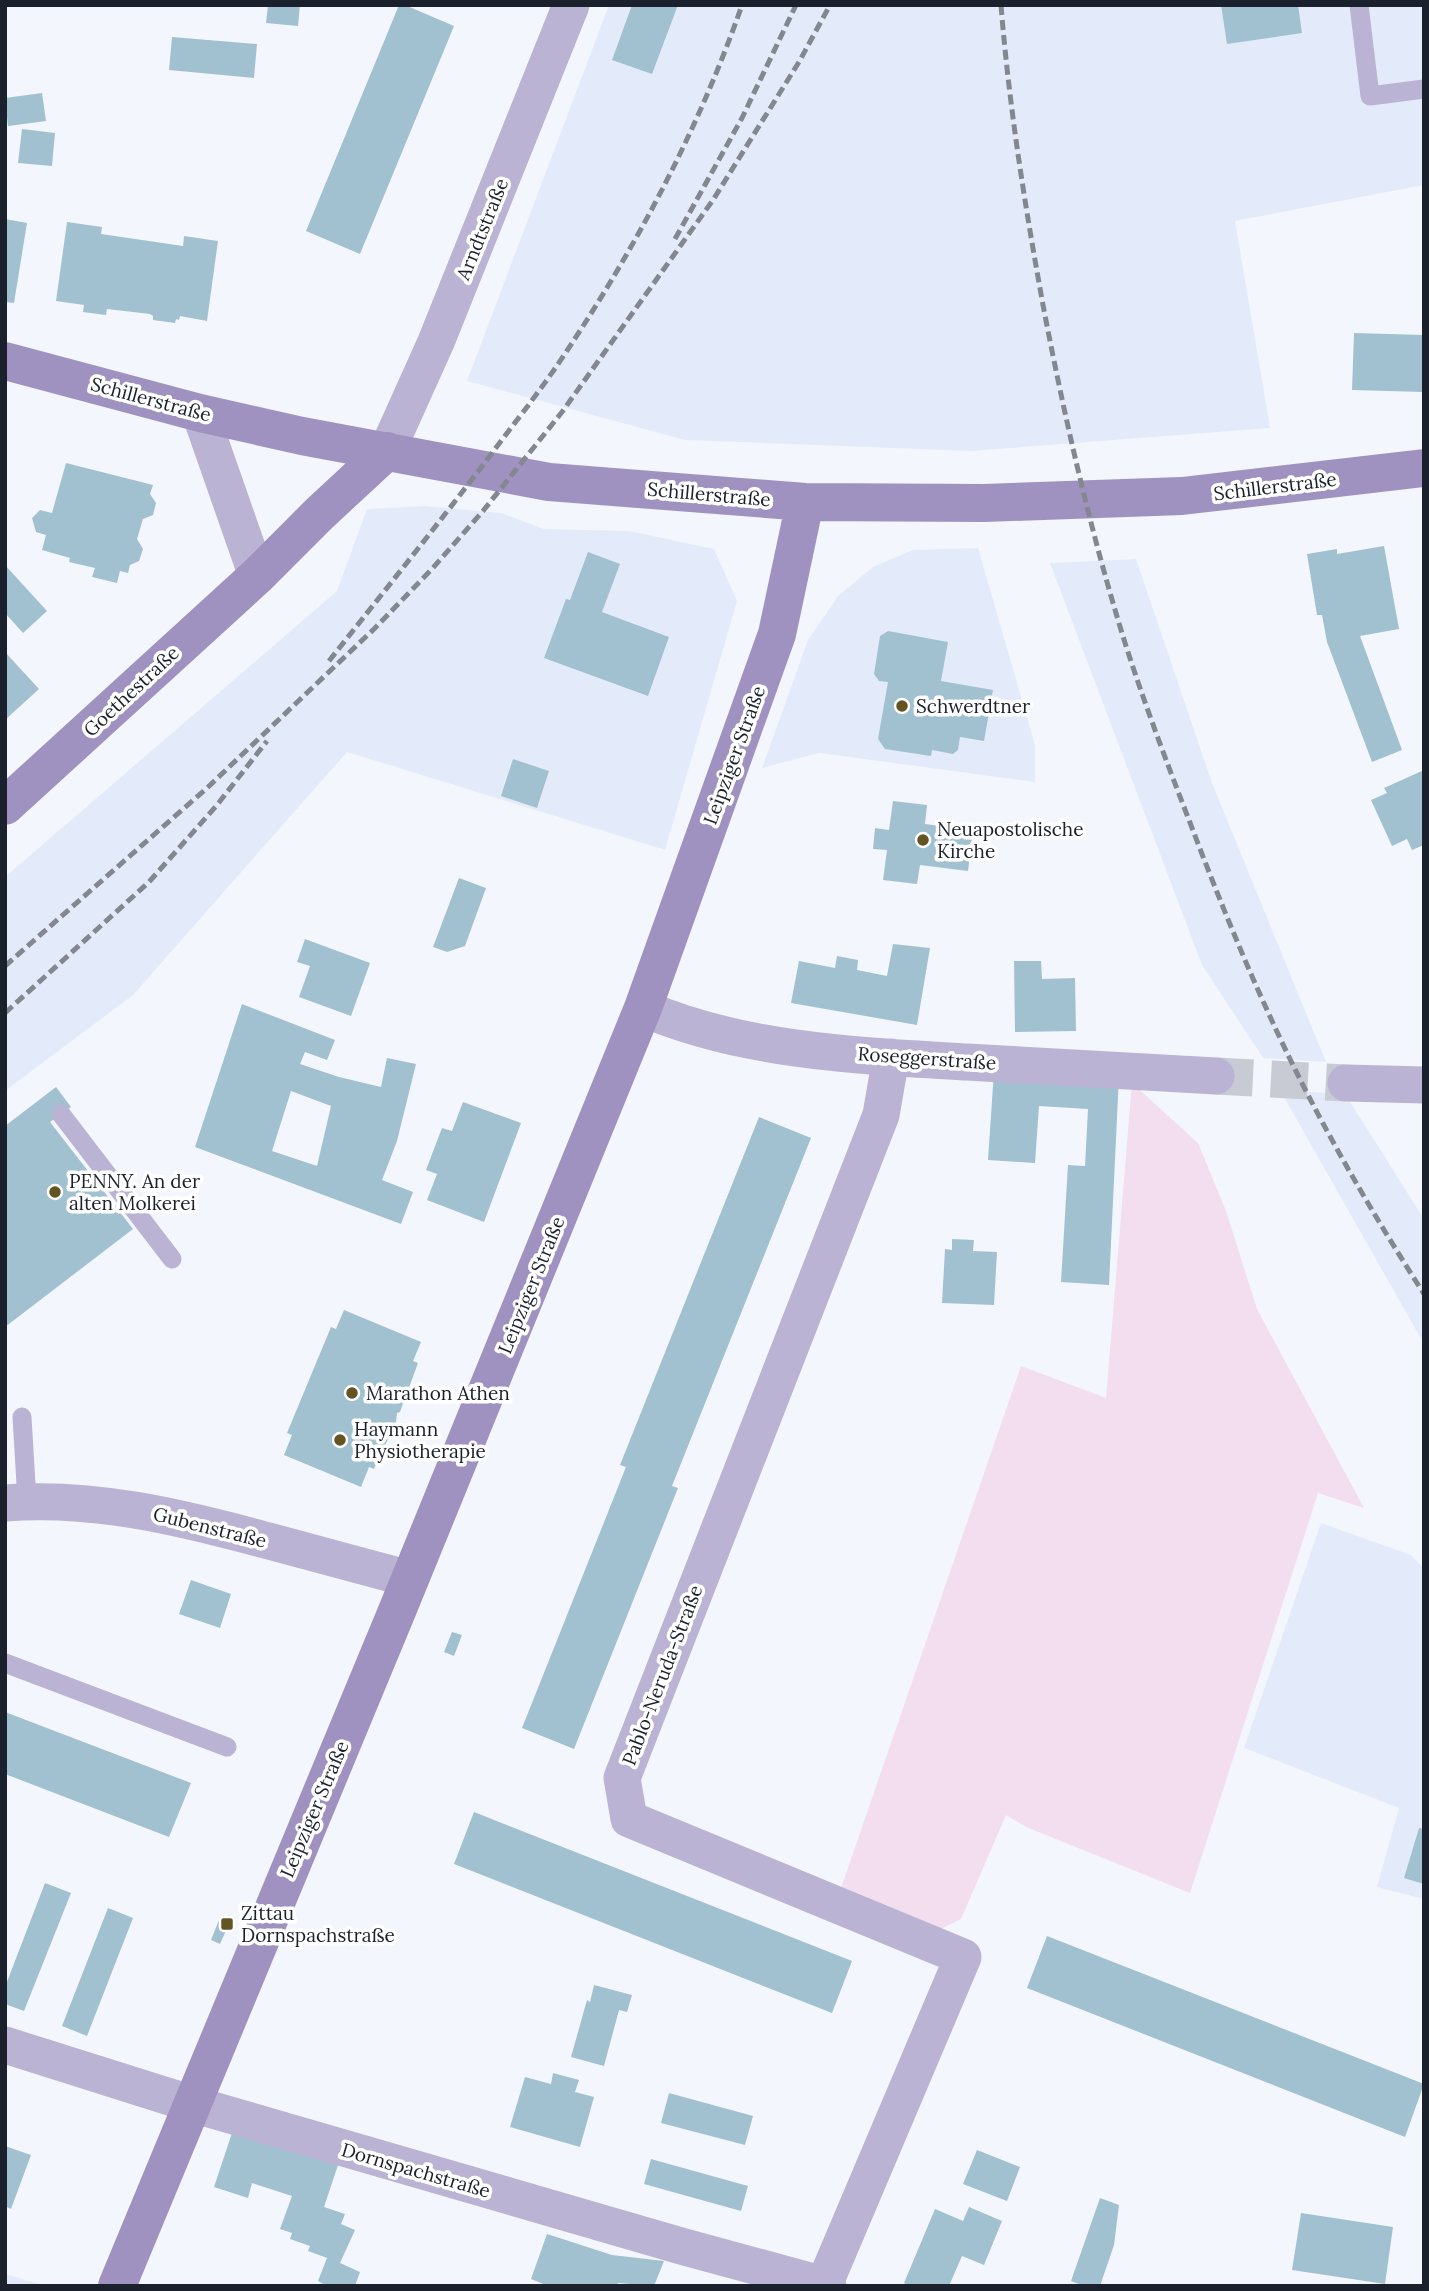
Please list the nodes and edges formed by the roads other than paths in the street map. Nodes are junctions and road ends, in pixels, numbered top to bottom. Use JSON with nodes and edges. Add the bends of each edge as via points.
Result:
{"nodes":[{"id":1,"x":571,"y":5,"type":"edge"},
{"id":2,"x":1359,"y":5,"type":"edge"},
{"id":3,"x":1424,"y":89,"type":"edge"},
{"id":4,"x":5,"y":361,"type":"edge"},
{"id":5,"x":200,"y":413,"type":"junction"},
{"id":6,"x":387,"y":451,"type":"junction"},
{"id":7,"x":1424,"y":468,"type":"edge"},
{"id":8,"x":805,"y":502,"type":"junction"},
{"id":9,"x":257,"y":576,"type":"junction"},
{"id":10,"x":5,"y":806,"type":"edge"},
{"id":11,"x":643,"y":1008,"type":"junction"},
{"id":12,"x":891,"y":1057,"type":"junction"},
{"id":13,"x":1216,"y":1076,"type":"tunnel mouth"},
{"id":14,"x":1346,"y":1083,"type":"tunnel mouth"},
{"id":15,"x":1424,"y":1085,"type":"edge"},
{"id":16,"x":61,"y":1114,"type":"dead end"},
{"id":17,"x":172,"y":1259,"type":"dead end"},
{"id":18,"x":22,"y":1417,"type":"dead end"},
{"id":19,"x":16,"y":1502,"type":"edge"},
{"id":20,"x":410,"y":1579,"type":"junction"},
{"id":21,"x":5,"y":1663,"type":"edge"},
{"id":22,"x":227,"y":1747,"type":"dead end"},
{"id":23,"x":5,"y":2045,"type":"edge"},
{"id":24,"x":192,"y":2104,"type":"junction"},
{"id":25,"x":826,"y":2285,"type":"edge"},
{"id":26,"x":117,"y":2286,"type":"edge"}],
"edges":[{"from":1,"to":6,"type":"street","name":"Arndtstraße","via":[[436,342]]},
{"from":2,"to":3,"type":"lane","via":[[1370,96]]},
{"from":4,"to":5,"type":"main road","name":"Schillerstraße"},
{"from":5,"to":6,"type":"main road","name":"Schillerstraße"},
{"from":5,"to":9,"type":"street"},
{"from":6,"to":8,"type":"main road","name":"Schillerstraße","via":[[550,482]]},
{"from":6,"to":9,"type":"main road","name":"Goethestraße"},
{"from":7,"to":8,"type":"main road","name":"Schillerstraße","via":[[1182,496],[984,503]]},
{"from":8,"to":11,"type":"main road","name":"Leipziger Straße","via":[[777,634]]},
{"from":9,"to":10,"type":"main road","name":"Goethestraße"},
{"from":11,"to":12,"type":"street","name":"Roseggerstraße","via":[[690,1026],[782,1045]]},
{"from":11,"to":20,"type":"main road","name":"Leipziger Straße"},
{"from":12,"to":13,"type":"street","name":"Roseggerstraße"},
{"from":12,"to":25,"type":"street","name":"Pablo-Neruda-Straße","via":[[881,1115],[622,1778],[629,1819],[963,1956]]},
{"from":14,"to":15,"type":"street"},
{"from":16,"to":17,"type":"lane"},
{"from":18,"to":19,"type":"lane"},
{"from":19,"to":20,"type":"street","name":"Gubenstraße","via":[[150,1512]]},
{"from":20,"to":24,"type":"main road","name":"Leipziger Straße"},
{"from":21,"to":22,"type":"lane"},
{"from":23,"to":24,"type":"street","name":"Dornspachstraße"},
{"from":24,"to":25,"type":"street","name":"Dornspachstraße"},
{"from":24,"to":26,"type":"main road","name":"Leipziger Straße"}]}
